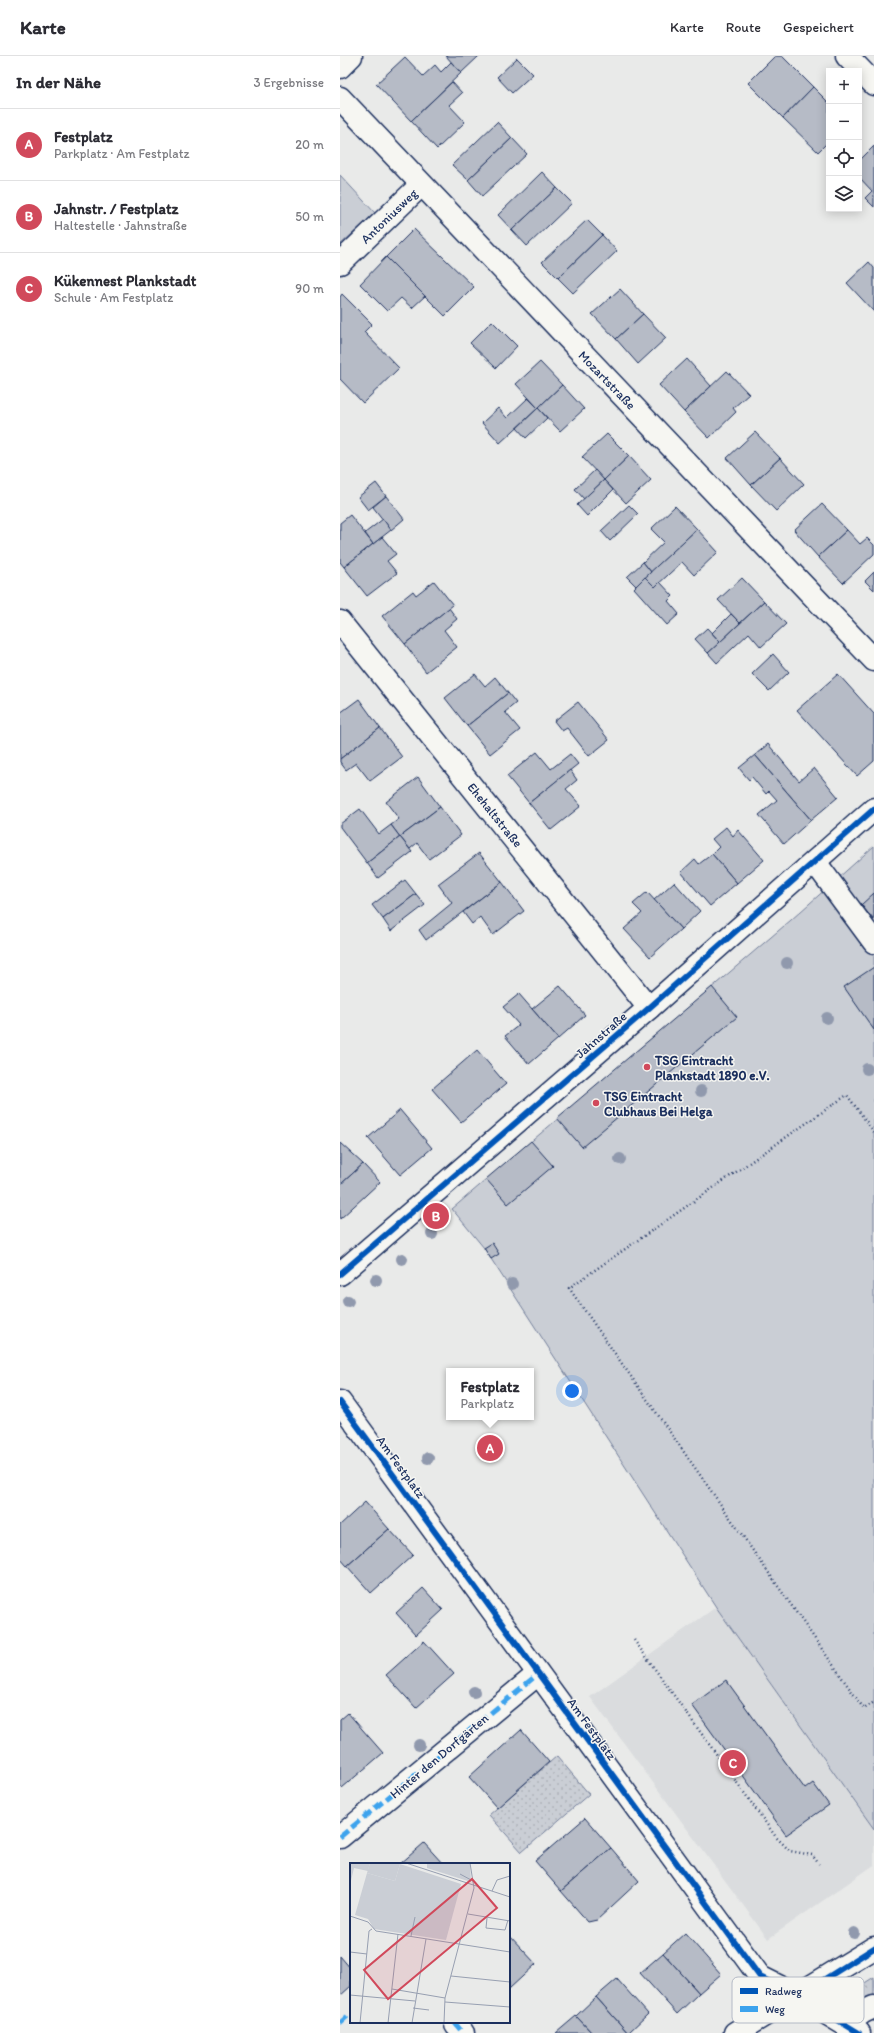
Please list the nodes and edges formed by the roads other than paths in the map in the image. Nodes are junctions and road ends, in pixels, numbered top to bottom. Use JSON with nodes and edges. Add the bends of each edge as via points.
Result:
{"nodes":[{"id":1,"x":351,"y":56,"type":"edge"},
{"id":2,"x":846,"y":56,"type":"edge"},
{"id":3,"x":340,"y":67,"type":"edge"},
{"id":4,"x":874,"y":84,"type":"edge"},
{"id":5,"x":340,"y":98,"type":"edge"},
{"id":6,"x":421,"y":185,"type":"junction"},
{"id":7,"x":340,"y":263,"type":"edge"},
{"id":8,"x":340,"y":622,"type":"edge"},
{"id":9,"x":874,"y":660,"type":"edge"},
{"id":10,"x":874,"y":809,"type":"edge"},
{"id":11,"x":815,"y":862,"type":"junction"},
{"id":12,"x":874,"y":942,"type":"edge"},
{"id":13,"x":649,"y":1008,"type":"junction"},
{"id":14,"x":340,"y":1274,"type":"edge"},
{"id":15,"x":340,"y":1402,"type":"edge"},
{"id":16,"x":538,"y":1674,"type":"junction"},
{"id":17,"x":340,"y":1837,"type":"edge"},
{"id":18,"x":874,"y":1948,"type":"edge"},
{"id":19,"x":760,"y":1977,"type":"edge"},
{"id":20,"x":828,"y":1977,"type":"edge"},
{"id":21,"x":874,"y":2007,"type":"edge"},
{"id":22,"x":864,"y":2012,"type":"edge"},
{"id":23,"x":752,"y":2023,"type":"edge"},
{"id":24,"x":843,"y":2023,"type":"edge"},
{"id":25,"x":853,"y":2029,"type":"edge"},
{"id":26,"x":735,"y":2033,"type":"edge"}],
"edges":[{"from":1,"to":3,"type":"street"},
{"from":2,"to":4,"type":"street"},
{"from":5,"to":6,"type":"street","name":"Mozartstraße"},
{"from":6,"to":7,"type":"street","name":"Antoniusweg"},
{"from":6,"to":9,"type":"street","name":"Mozartstraße"},
{"from":8,"to":13,"type":"street","name":"Ehehaltstraße"},
{"from":10,"to":11,"type":"street","name":"Jahnstraße"},
{"from":11,"to":12,"type":"street"},
{"from":11,"to":13,"type":"street","name":"Jahnstraße"},
{"from":13,"to":14,"type":"street","name":"Jahnstraße"},
{"from":15,"to":16,"type":"street","name":"Am Festplatz"},
{"from":16,"to":17,"type":"street","name":"Hinter den Dorfgärten"},
{"from":16,"to":19,"type":"street","name":"Am Festplatz"},
{"from":18,"to":20,"type":"street"},
{"from":21,"to":22,"type":"street"},
{"from":23,"to":26,"type":"street"},
{"from":24,"to":25,"type":"street","name":"Am Festplatz"}]}
